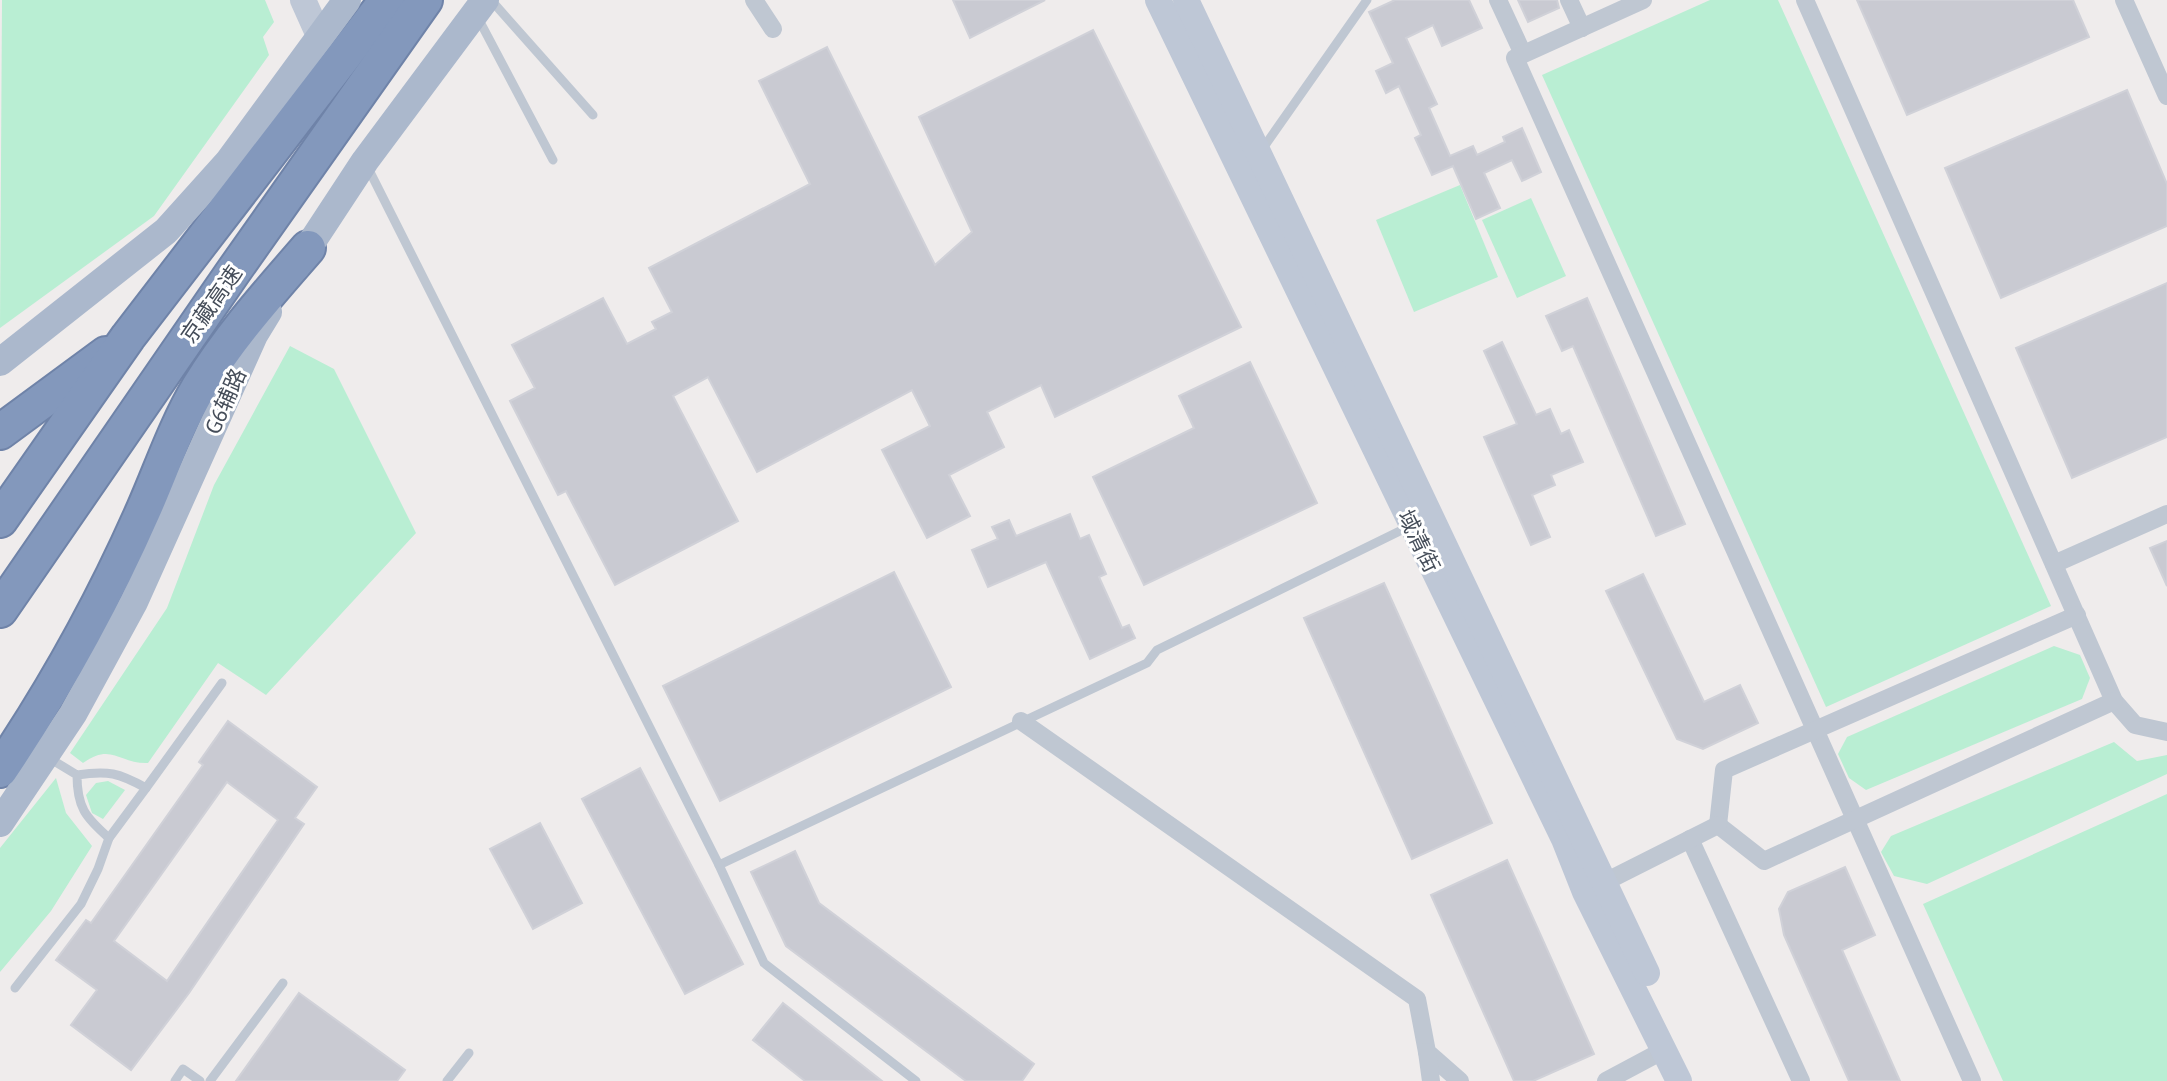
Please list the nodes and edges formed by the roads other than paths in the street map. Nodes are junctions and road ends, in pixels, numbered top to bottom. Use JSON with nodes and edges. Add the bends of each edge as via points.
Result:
{"nodes":[{"id":1,"x":303,"y":0,"type":"edge"},
{"id":2,"x":347,"y":0,"type":"edge"},
{"id":3,"x":387,"y":0,"type":"edge"},
{"id":4,"x":425,"y":0,"type":"edge"},
{"id":5,"x":754,"y":0,"type":"edge"},
{"id":6,"x":1158,"y":0,"type":"edge"},
{"id":7,"x":1186,"y":0,"type":"edge"},
{"id":8,"x":1367,"y":0,"type":"edge"},
{"id":9,"x":1498,"y":0,"type":"edge"},
{"id":10,"x":1569,"y":0,"type":"edge"},
{"id":11,"x":1643,"y":0,"type":"edge"},
{"id":12,"x":1805,"y":0,"type":"edge"},
{"id":13,"x":2124,"y":0,"type":"edge"},
{"id":14,"x":484,"y":4,"type":"edge"},
{"id":15,"x":1582,"y":28,"type":"junction"},
{"id":16,"x":773,"y":29,"type":"dead end"},
{"id":17,"x":320,"y":38,"type":"junction"},
{"id":18,"x":1523,"y":54,"type":"junction"},
{"id":19,"x":2167,"y":96,"type":"edge"},
{"id":20,"x":593,"y":115,"type":"dead end"},
{"id":21,"x":553,"y":160,"type":"dead end"},
{"id":22,"x":365,"y":161,"type":"junction"},
{"id":23,"x":1251,"y":164,"type":"junction"},
{"id":24,"x":308,"y":248,"type":"junction"},
{"id":25,"x":128,"y":337,"type":"junction"},
{"id":26,"x":0,"y":362,"type":"edge"},
{"id":27,"x":0,"y":432,"type":"edge"},
{"id":28,"x":2167,"y":514,"type":"edge"},
{"id":29,"x":0,"y":520,"type":"edge"},
{"id":30,"x":1421,"y":521,"type":"junction"},
{"id":31,"x":2054,"y":564,"type":"junction"},
{"id":32,"x":0,"y":610,"type":"edge"},
{"id":33,"x":2077,"y":615,"type":"junction"},
{"id":34,"x":222,"y":683,"type":"dead end"},
{"id":35,"x":2114,"y":701,"type":"junction"},
{"id":36,"x":1021,"y":721,"type":"junction"},
{"id":37,"x":1815,"y":730,"type":"junction"},
{"id":38,"x":2167,"y":732,"type":"edge"},
{"id":39,"x":46,"y":756,"type":"junction"},
{"id":40,"x":0,"y":770,"type":"edge"},
{"id":41,"x":77,"y":775,"type":"junction"},
{"id":42,"x":146,"y":788,"type":"junction"},
{"id":43,"x":1855,"y":820,"type":"junction"},
{"id":44,"x":0,"y":823,"type":"edge"},
{"id":45,"x":1718,"y":825,"type":"junction"},
{"id":46,"x":109,"y":838,"type":"junction"},
{"id":47,"x":1690,"y":839,"type":"junction"},
{"id":48,"x":719,"y":865,"type":"junction"},
{"id":49,"x":1595,"y":887,"type":"junction"},
{"id":50,"x":283,"y":983,"type":"dead end"},
{"id":51,"x":15,"y":988,"type":"dead end"},
{"id":52,"x":1664,"y":1050,"type":"junction"},
{"id":53,"x":1427,"y":1052,"type":"junction"},
{"id":54,"x":469,"y":1053,"type":"dead end"},
{"id":55,"x":175,"y":1081,"type":"edge"},
{"id":56,"x":200,"y":1081,"type":"edge"},
{"id":57,"x":210,"y":1081,"type":"edge"},
{"id":58,"x":447,"y":1081,"type":"edge"},
{"id":59,"x":916,"y":1081,"type":"edge"},
{"id":60,"x":1431,"y":1081,"type":"edge"},
{"id":61,"x":1460,"y":1081,"type":"edge"},
{"id":62,"x":1606,"y":1081,"type":"edge"},
{"id":63,"x":1679,"y":1081,"type":"edge"},
{"id":64,"x":1698,"y":1081,"type":"edge"},
{"id":65,"x":1801,"y":1081,"type":"edge"},
{"id":66,"x":1972,"y":1081,"type":"edge"}],
"edges":[{"from":1,"to":17,"type":"street"},
{"from":2,"to":17,"type":"main road"},
{"from":3,"to":25,"type":"highway","name":"京藏高速"},
{"from":4,"to":32,"type":"highway","name":"京藏高速"},
{"from":5,"to":16,"type":"street"},
{"from":6,"to":23,"type":"street","name":"域清街"},
{"from":7,"to":23,"type":"street","name":"域清街"},
{"from":8,"to":23,"type":"lane"},
{"from":9,"to":18,"type":"street"},
{"from":10,"to":15,"type":"street"},
{"from":11,"to":15,"type":"street"},
{"from":12,"to":31,"type":"street"},
{"from":13,"to":19,"type":"street"},
{"from":14,"to":20,"type":"lane"},
{"from":14,"to":21,"type":"lane"},
{"from":14,"to":22,"type":"main road","name":"G6辅路"},
{"from":15,"to":18,"type":"street"},
{"from":17,"to":26,"type":"main road","via":[[229,161],[166,231]]},
{"from":18,"to":37,"type":"street","via":[[1515,58]]},
{"from":22,"to":24,"type":"main road","name":"G6辅路"},
{"from":22,"to":48,"type":"lane"},
{"from":23,"to":30,"type":"street","name":"域清街"},
{"from":24,"to":39,"type":"main road","name":"G6辅路","via":[[254,335],[134,602]]},
{"from":24,"to":40,"type":"highway","via":[[230,339],[199,387],[96,609],[46,702]]},
{"from":25,"to":27,"type":"highway"},
{"from":25,"to":29,"type":"highway","name":"京藏高速"},
{"from":28,"to":31,"type":"street"},
{"from":30,"to":36,"type":"lane","via":[[1157,650],[1147,663]]},
{"from":30,"to":49,"type":"street","name":"域清街","via":[[1564,839]]},
{"from":31,"to":33,"type":"street"},
{"from":33,"to":35,"type":"street"},
{"from":33,"to":37,"type":"street"},
{"from":34,"to":42,"type":"lane"},
{"from":35,"to":38,"type":"street","via":[[2135,725]]},
{"from":35,"to":43,"type":"street"},
{"from":36,"to":48,"type":"lane"},
{"from":36,"to":53,"type":"street","via":[[1417,999]]},
{"from":37,"to":43,"type":"street"},
{"from":37,"to":45,"type":"street","via":[[1724,770]]},
{"from":39,"to":41,"type":"lane"},
{"from":39,"to":44,"type":"main road","name":"G6辅路"},
{"from":41,"to":42,"type":"lane","via":[[101,771]]},
{"from":41,"to":46,"type":"lane","via":[[77,799],[90,822]]},
{"from":42,"to":46,"type":"lane"},
{"from":43,"to":45,"type":"street","via":[[1764,861]]},
{"from":43,"to":66,"type":"street"},
{"from":45,"to":47,"type":"street"},
{"from":46,"to":51,"type":"lane","via":[[81,904]]},
{"from":47,"to":49,"type":"street"},
{"from":47,"to":65,"type":"street"},
{"from":48,"to":59,"type":"lane","via":[[764,963]]},
{"from":49,"to":52,"type":"street","name":"域清街"},
{"from":49,"to":64,"type":"street","name":"域清街"},
{"from":50,"to":57,"type":"lane"},
{"from":52,"to":62,"type":"street"},
{"from":52,"to":63,"type":"street","name":"域清街"},
{"from":53,"to":60,"type":"street"},
{"from":53,"to":61,"type":"street"},
{"from":54,"to":58,"type":"lane"},
{"from":55,"to":56,"type":"lane","via":[[183,1069]]}]}
